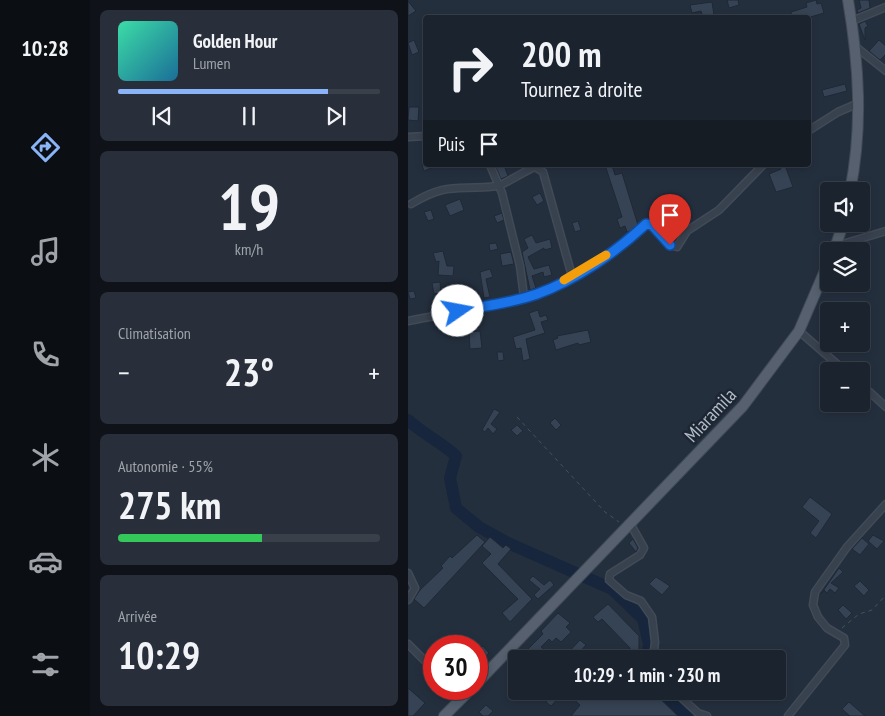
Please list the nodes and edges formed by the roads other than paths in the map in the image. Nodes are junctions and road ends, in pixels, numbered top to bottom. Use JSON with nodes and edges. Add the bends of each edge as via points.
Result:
{"nodes":[{"id":1,"x":848,"y":0,"type":"edge"},
{"id":2,"x":886,"y":7,"type":"edge"},
{"id":3,"x":852,"y":22,"type":"junction"},
{"id":4,"x":856,"y":47,"type":"junction"},
{"id":5,"x":886,"y":71,"type":"edge"},
{"id":6,"x":859,"y":103,"type":"junction"},
{"id":7,"x":811,"y":129,"type":"edge"},
{"id":8,"x":423,"y":136,"type":"edge"},
{"id":9,"x":408,"y":137,"type":"edge"},
{"id":10,"x":491,"y":167,"type":"edge"},
{"id":11,"x":760,"y":167,"type":"edge"},
{"id":12,"x":852,"y":182,"type":"edge"},
{"id":13,"x":498,"y":186,"type":"junction"},
{"id":14,"x":411,"y":204,"type":"dead end"},
{"id":15,"x":886,"y":231,"type":"edge"},
{"id":16,"x":853,"y":242,"type":"edge"},
{"id":17,"x":572,"y":276,"type":"junction"},
{"id":18,"x":820,"y":282,"type":"edge"},
{"id":19,"x":524,"y":297,"type":"junction"},
{"id":20,"x":408,"y":322,"type":"edge"},
{"id":21,"x":799,"y":331,"type":"junction"},
{"id":22,"x":835,"y":362,"type":"edge"},
{"id":23,"x":870,"y":392,"type":"edge"},
{"id":24,"x":886,"y":407,"type":"edge"},
{"id":25,"x":886,"y":504,"type":"edge"},
{"id":26,"x":629,"y":527,"type":"junction"},
{"id":27,"x":408,"y":573,"type":"edge"},
{"id":28,"x":408,"y":600,"type":"edge"},
{"id":29,"x":408,"y":644,"type":"edge"},
{"id":30,"x":654,"y":650,"type":"edge"},
{"id":31,"x":423,"y":659,"type":"edge"},
{"id":32,"x":488,"y":671,"type":"edge"},
{"id":33,"x":461,"y":700,"type":"edge"},
{"id":34,"x":684,"y":700,"type":"edge"},
{"id":35,"x":444,"y":716,"type":"edge"},
{"id":36,"x":707,"y":716,"type":"edge"},
{"id":37,"x":788,"y":716,"type":"edge"}],
"edges":[{"from":1,"to":3,"type":"main road"},
{"from":2,"to":3,"type":"street"},
{"from":3,"to":4,"type":"main road"},
{"from":4,"to":5,"type":"street"},
{"from":4,"to":6,"type":"main road"},
{"from":6,"to":7,"type":"street"},
{"from":6,"to":12,"type":"main road"},
{"from":8,"to":9,"type":"street"},
{"from":10,"to":13,"type":"street"},
{"from":11,"to":17,"type":"street","via":[[719,210],[687,231],[677,247],[670,245],[652,225],[646,224],[632,238]]},
{"from":13,"to":14,"type":"street","via":[[444,188]]},
{"from":13,"to":17,"type":"street","via":[[535,167],[543,172]]},
{"from":13,"to":19,"type":"street","via":[[520,266]]},
{"from":15,"to":16,"type":"street"},
{"from":17,"to":19,"type":"street"},
{"from":18,"to":21,"type":"main road","name":"Miaramila"},
{"from":19,"to":20,"type":"street"},
{"from":21,"to":22,"type":"street"},
{"from":21,"to":26,"type":"main road","name":"Miaramila","via":[[743,406]]},
{"from":23,"to":24,"type":"street"},
{"from":25,"to":37,"type":"street","via":[[847,547],[815,592],[813,605],[818,617],[827,628],[844,638],[845,645]]},
{"from":26,"to":30,"type":"street","via":[[644,548],[640,555],[610,574],[609,580],[626,595],[641,601],[652,617]]},
{"from":26,"to":32,"type":"main road","name":"Miaramila"},
{"from":27,"to":28,"type":"street","via":[[415,588]]},
{"from":29,"to":31,"type":"street"},
{"from":33,"to":35,"type":"main road"},
{"from":34,"to":36,"type":"street","via":[[698,713]]}]}
